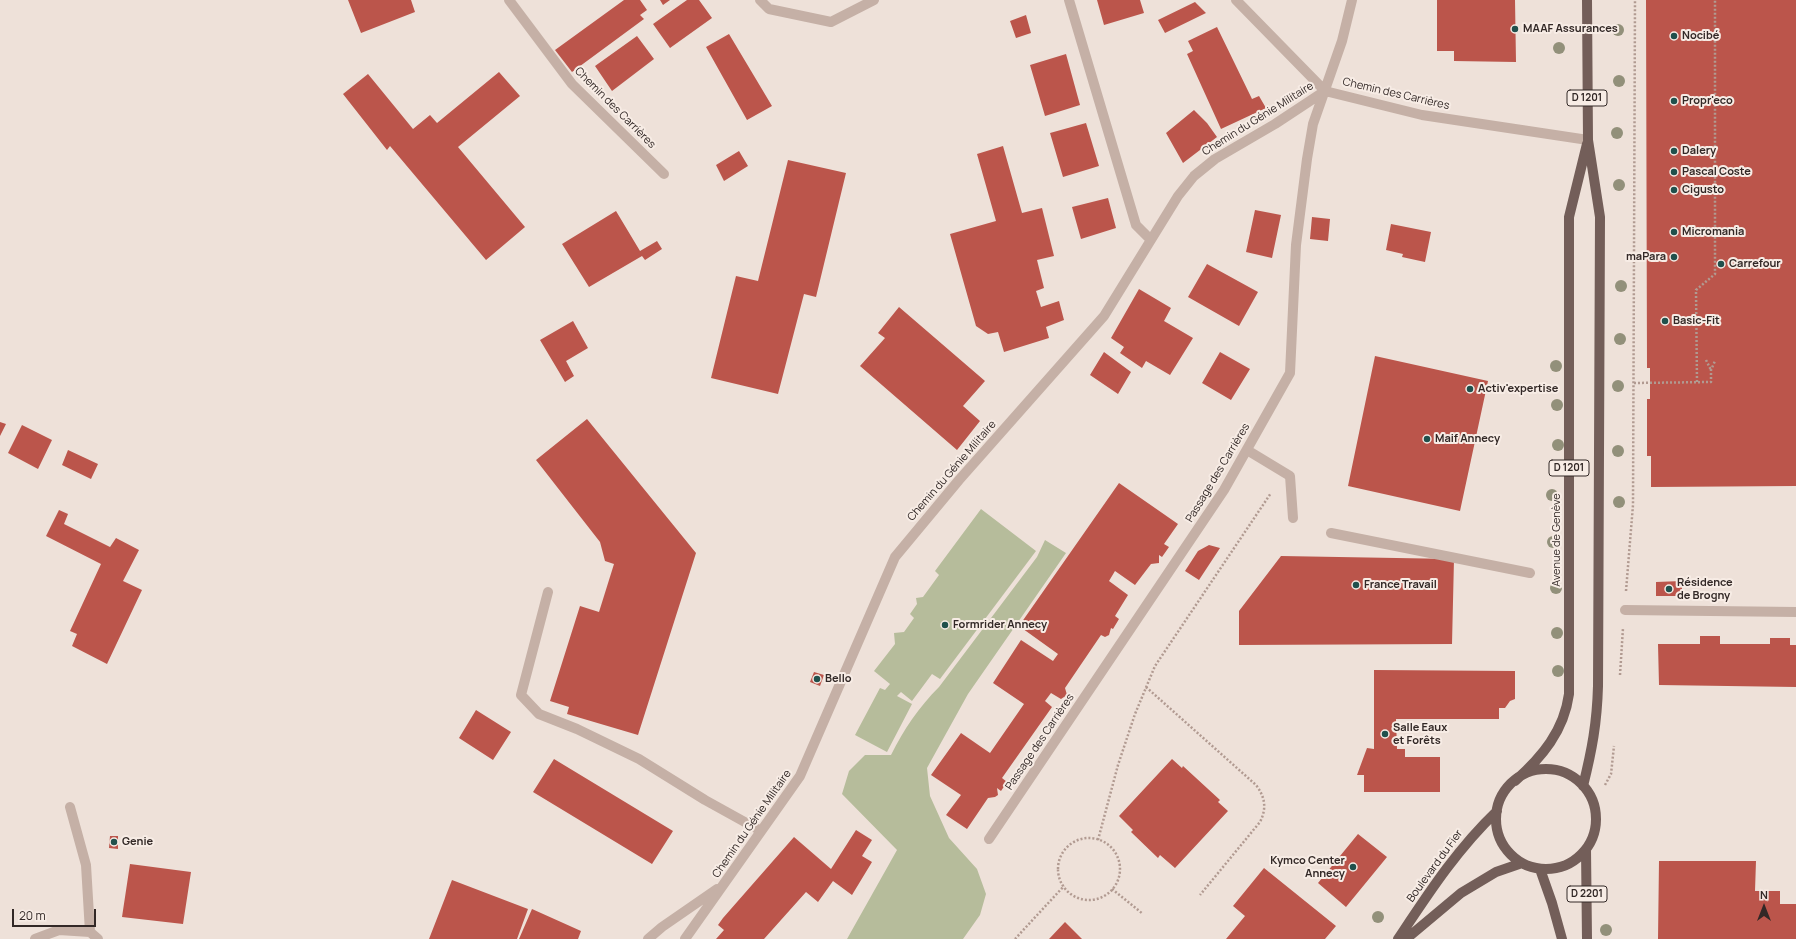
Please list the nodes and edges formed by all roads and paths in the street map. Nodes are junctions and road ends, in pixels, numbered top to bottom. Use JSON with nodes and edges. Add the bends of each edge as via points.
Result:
{"nodes":[{"id":1,"x":509,"y":0,"type":"edge"},
{"id":2,"x":760,"y":0,"type":"edge"},
{"id":3,"x":874,"y":0,"type":"edge"},
{"id":4,"x":1069,"y":0,"type":"edge"},
{"id":5,"x":1236,"y":0,"type":"edge"},
{"id":6,"x":1352,"y":0,"type":"edge"},
{"id":7,"x":1587,"y":0,"type":"edge"},
{"id":8,"x":1635,"y":0,"type":"edge"},
{"id":9,"x":1715,"y":0,"type":"edge"},
{"id":10,"x":1325,"y":90,"type":"junction"},
{"id":11,"x":1588,"y":140,"type":"junction"},
{"id":12,"x":664,"y":174,"type":"dead end"},
{"id":13,"x":1150,"y":239,"type":"junction"},
{"id":14,"x":1706,"y":360,"type":"dead end"},
{"id":15,"x":1715,"y":361,"type":"dead end"},
{"id":16,"x":1712,"y":370,"type":"junction"},
{"id":17,"x":1696,"y":382,"type":"junction"},
{"id":18,"x":1634,"y":383,"type":"junction"},
{"id":19,"x":1247,"y":450,"type":"junction"},
{"id":20,"x":1284,"y":472,"type":"junction"},
{"id":21,"x":1293,"y":518,"type":"dead end"},
{"id":22,"x":1331,"y":533,"type":"dead end"},
{"id":23,"x":1523,"y":573,"type":"dead end"},
{"id":24,"x":548,"y":592,"type":"dead end"},
{"id":25,"x":1625,"y":610,"type":"junction"},
{"id":26,"x":1796,"y":612,"type":"edge"},
{"id":27,"x":1619,"y":680,"type":"dead end"},
{"id":28,"x":1146,"y":687,"type":"junction"},
{"id":29,"x":1614,"y":742,"type":"dead end"},
{"id":30,"x":1515,"y":781,"type":"junction"},
{"id":31,"x":1583,"y":786,"type":"junction"},
{"id":32,"x":1594,"y":804,"type":"junction"},
{"id":33,"x":70,"y":807,"type":"dead end"},
{"id":34,"x":1497,"y":811,"type":"junction"},
{"id":35,"x":761,"y":831,"type":"junction"},
{"id":36,"x":989,"y":839,"type":"dead end"},
{"id":37,"x":1098,"y":840,"type":"junction"},
{"id":38,"x":1586,"y":849,"type":"junction"},
{"id":39,"x":1522,"y":863,"type":"junction"},
{"id":40,"x":1540,"y":869,"type":"junction"},
{"id":41,"x":724,"y":885,"type":"junction"},
{"id":42,"x":1064,"y":886,"type":"junction"},
{"id":43,"x":1112,"y":889,"type":"junction"},
{"id":44,"x":1200,"y":895,"type":"dead end"},
{"id":45,"x":1143,"y":914,"type":"dead end"},
{"id":46,"x":94,"y":936,"type":"edge"},
{"id":47,"x":35,"y":939,"type":"edge"},
{"id":48,"x":648,"y":939,"type":"edge"},
{"id":49,"x":685,"y":939,"type":"edge"},
{"id":50,"x":1015,"y":939,"type":"edge"},
{"id":51,"x":1398,"y":939,"type":"edge"},
{"id":52,"x":1406,"y":939,"type":"edge"},
{"id":53,"x":1562,"y":939,"type":"edge"},
{"id":54,"x":1587,"y":939,"type":"edge"}],
"edges":[{"from":1,"to":12,"type":"street","name":"Chemin des Carrières","via":[[572,84]]},
{"from":2,"to":3,"type":"street","via":[[769,9],[831,22]]},
{"from":4,"to":13,"type":"street","via":[[1136,225]]},
{"from":5,"to":10,"type":"street"},
{"from":6,"to":10,"type":"street","name":"Passage des Carrières","via":[[1342,41]]},
{"from":7,"to":11,"type":"main road","name":"Avenue de Genève","number":"D 1201"},
{"from":8,"to":18,"type":"path"},
{"from":9,"to":17,"type":"path","via":[[1715,274],[1696,290]]},
{"from":10,"to":11,"type":"street","name":"Chemin des Carrières","via":[[1422,115]]},
{"from":10,"to":13,"type":"street","name":"Chemin du Génie Militaire","via":[[1275,124],[1215,158],[1194,176]]},
{"from":10,"to":19,"type":"street","name":"Passage des Carrières","via":[[1313,124],[1298,230],[1290,373]]},
{"from":11,"to":30,"type":"main road","name":"Avenue de Genève","number":"D 1201","via":[[1568,217],[1569,694],[1562,723],[1550,744],[1535,763]]},
{"from":11,"to":31,"type":"main road","name":"Avenue de Genève","number":"D 1201","via":[[1600,217],[1598,686],[1593,749]]},
{"from":13,"to":35,"type":"street","name":"Chemin du Génie Militaire","via":[[1104,316],[959,480],[895,557],[800,776]]},
{"from":14,"to":16,"type":"path"},
{"from":15,"to":16,"type":"path"},
{"from":16,"to":17,"type":"path","via":[[1712,382]]},
{"from":17,"to":18,"type":"path"},
{"from":18,"to":25,"type":"path","via":[[1634,505]]},
{"from":19,"to":20,"type":"street"},
{"from":19,"to":36,"type":"street","name":"Passage des Carrières","via":[[1224,490]]},
{"from":20,"to":21,"type":"street","via":[[1290,476]]},
{"from":20,"to":28,"type":"path","via":[[1155,666]]},
{"from":22,"to":23,"type":"street","via":[[1530,573]]},
{"from":24,"to":35,"type":"street","via":[[521,695],[539,714],[577,729],[638,759]]},
{"from":25,"to":26,"type":"street"},
{"from":25,"to":27,"type":"path"},
{"from":28,"to":37,"type":"path","via":[[1118,765]]},
{"from":28,"to":44,"type":"path","via":[[1256,785],[1264,801],[1265,808],[1260,822]]},
{"from":29,"to":32,"type":"path","via":[[1611,774]]},
{"from":30,"to":31,"type":"main road","via":[[1534,771],[1550,770],[1565,773]]},
{"from":30,"to":34,"type":"main road","via":[[1505,791]]},
{"from":31,"to":32,"type":"main road"},
{"from":32,"to":38,"type":"main road","via":[[1596,827]]},
{"from":33,"to":46,"type":"street","via":[[86,865]]},
{"from":34,"to":39,"type":"main road","via":[[1497,827],[1501,841],[1510,854]]},
{"from":34,"to":51,"type":"main road","name":"Boulevard du Fier","via":[[1446,868]]},
{"from":35,"to":41,"type":"street","name":"Chemin du Génie Militaire"},
{"from":37,"to":42,"type":"path","via":[[1081,839],[1066,848],[1058,864],[1058,873]]},
{"from":37,"to":43,"type":"path","via":[[1113,850],[1118,861],[1119,874]]},
{"from":38,"to":40,"type":"main road","via":[[1566,865]]},
{"from":38,"to":54,"type":"main road","number":"D 2201"},
{"from":39,"to":40,"type":"main road"},
{"from":39,"to":52,"type":"main road","via":[[1496,872],[1461,893]]},
{"from":40,"to":53,"type":"main road","number":"D 2201"},
{"from":41,"to":48,"type":"street"},
{"from":41,"to":49,"type":"street","name":"Chemin du Génie Militaire"},
{"from":42,"to":43,"type":"path","via":[[1072,895],[1089,899],[1097,898]]},
{"from":42,"to":50,"type":"path"},
{"from":43,"to":45,"type":"path"},
{"from":46,"to":47,"type":"street","via":[[59,930]]}]}
